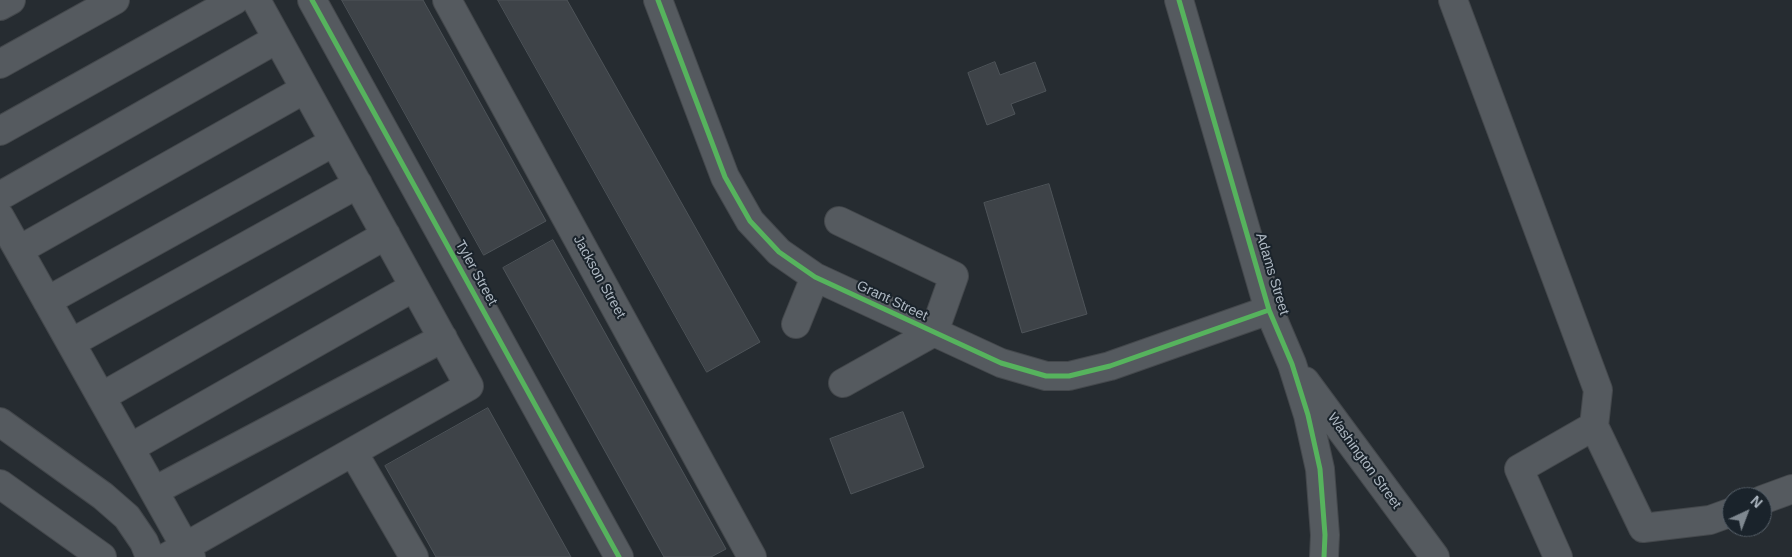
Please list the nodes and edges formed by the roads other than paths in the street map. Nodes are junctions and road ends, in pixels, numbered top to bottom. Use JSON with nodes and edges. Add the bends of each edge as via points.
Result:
{"nodes":[{"id":1,"x":11,"y":0,"type":"edge"},
{"id":2,"x":115,"y":0,"type":"edge"},
{"id":3,"x":235,"y":0,"type":"edge"},
{"id":4,"x":256,"y":0,"type":"edge"},
{"id":5,"x":312,"y":0,"type":"edge"},
{"id":6,"x":448,"y":0,"type":"edge"},
{"id":7,"x":658,"y":0,"type":"edge"},
{"id":8,"x":1179,"y":0,"type":"edge"},
{"id":9,"x":1452,"y":0,"type":"edge"},
{"id":10,"x":0,"y":6,"type":"edge"},
{"id":11,"x":277,"y":39,"type":"junction"},
{"id":12,"x":0,"y":64,"type":"edge"},
{"id":13,"x":305,"y":89,"type":"junction"},
{"id":14,"x":0,"y":131,"type":"edge"},
{"id":15,"x":334,"y":142,"type":"junction"},
{"id":16,"x":358,"y":184,"type":"junction"},
{"id":17,"x":0,"y":196,"type":"edge"},
{"id":18,"x":0,"y":217,"type":"edge"},
{"id":19,"x":839,"y":221,"type":"dead end"},
{"id":20,"x":386,"y":235,"type":"junction"},
{"id":21,"x":19,"y":250,"type":"junction"},
{"id":22,"x":815,"y":277,"type":"junction"},
{"id":23,"x":414,"y":287,"type":"junction"},
{"id":24,"x":47,"y":301,"type":"junction"},
{"id":25,"x":1269,"y":310,"type":"junction"},
{"id":26,"x":796,"y":324,"type":"dead end"},
{"id":27,"x":934,"y":332,"type":"junction"},
{"id":28,"x":443,"y":338,"type":"junction"},
{"id":29,"x":71,"y":344,"type":"junction"},
{"id":30,"x":1292,"y":364,"type":"junction"},
{"id":31,"x":842,"y":383,"type":"dead end"},
{"id":32,"x":101,"y":397,"type":"junction"},
{"id":33,"x":0,"y":422,"type":"edge"},
{"id":34,"x":1594,"y":426,"type":"junction"},
{"id":35,"x":130,"y":448,"type":"junction"},
{"id":36,"x":353,"y":452,"type":"junction"},
{"id":37,"x":0,"y":484,"type":"edge"},
{"id":38,"x":1792,"y":489,"type":"edge"},
{"id":39,"x":154,"y":491,"type":"junction"},
{"id":40,"x":1772,"y":496,"type":"edge"},
{"id":41,"x":1722,"y":516,"type":"edge"},
{"id":42,"x":181,"y":554,"type":"edge"},
{"id":43,"x":752,"y":556,"type":"edge"},
{"id":44,"x":102,"y":557,"type":"edge"},
{"id":45,"x":150,"y":557,"type":"edge"},
{"id":46,"x":414,"y":557,"type":"edge"},
{"id":47,"x":619,"y":557,"type":"edge"},
{"id":48,"x":1324,"y":557,"type":"edge"},
{"id":49,"x":1435,"y":557,"type":"edge"},
{"id":50,"x":1558,"y":557,"type":"edge"}],
"edges":[{"from":1,"to":10,"type":"street"},
{"from":2,"to":12,"type":"street"},
{"from":3,"to":14,"type":"street"},
{"from":4,"to":11,"type":"street"},
{"from":5,"to":47,"type":"street","name":"Tyler Street"},
{"from":6,"to":43,"type":"street","name":"Jackson Street"},
{"from":7,"to":22,"type":"street","name":"Grant Street","via":[[725,177],[750,221],[779,252]]},
{"from":8,"to":25,"type":"street","name":"Adams Street"},
{"from":9,"to":34,"type":"street","via":[[1598,390]]},
{"from":11,"to":13,"type":"street"},
{"from":11,"to":17,"type":"street"},
{"from":13,"to":15,"type":"street"},
{"from":13,"to":21,"type":"street"},
{"from":15,"to":16,"type":"street"},
{"from":15,"to":24,"type":"street"},
{"from":16,"to":20,"type":"street"},
{"from":16,"to":29,"type":"street"},
{"from":18,"to":21,"type":"street"},
{"from":19,"to":27,"type":"street","via":[[954,276]]},
{"from":20,"to":23,"type":"street"},
{"from":20,"to":32,"type":"street"},
{"from":21,"to":24,"type":"street"},
{"from":22,"to":26,"type":"street"},
{"from":22,"to":27,"type":"street","name":"Grant Street"},
{"from":23,"to":28,"type":"street"},
{"from":23,"to":35,"type":"street"},
{"from":24,"to":29,"type":"street"},
{"from":25,"to":27,"type":"street","name":"Grant Street","via":[[1110,366],[1069,376],[1046,376],[1001,363]]},
{"from":25,"to":30,"type":"street","name":"Adams Street"},
{"from":27,"to":31,"type":"street"},
{"from":28,"to":36,"type":"street","via":[[469,386]]},
{"from":28,"to":39,"type":"street"},
{"from":29,"to":32,"type":"street"},
{"from":30,"to":48,"type":"street","name":"Adams Street","via":[[1320,468]]},
{"from":30,"to":49,"type":"street","name":"Washington Street"},
{"from":32,"to":35,"type":"street"},
{"from":33,"to":45,"type":"street","via":[[127,517]]},
{"from":34,"to":41,"type":"street","via":[[1643,528]]},
{"from":34,"to":50,"type":"street","via":[[1519,469]]},
{"from":35,"to":39,"type":"street"},
{"from":36,"to":42,"type":"street"},
{"from":36,"to":46,"type":"street"},
{"from":37,"to":44,"type":"street"},
{"from":38,"to":40,"type":"street"},
{"from":39,"to":42,"type":"street"}]}
